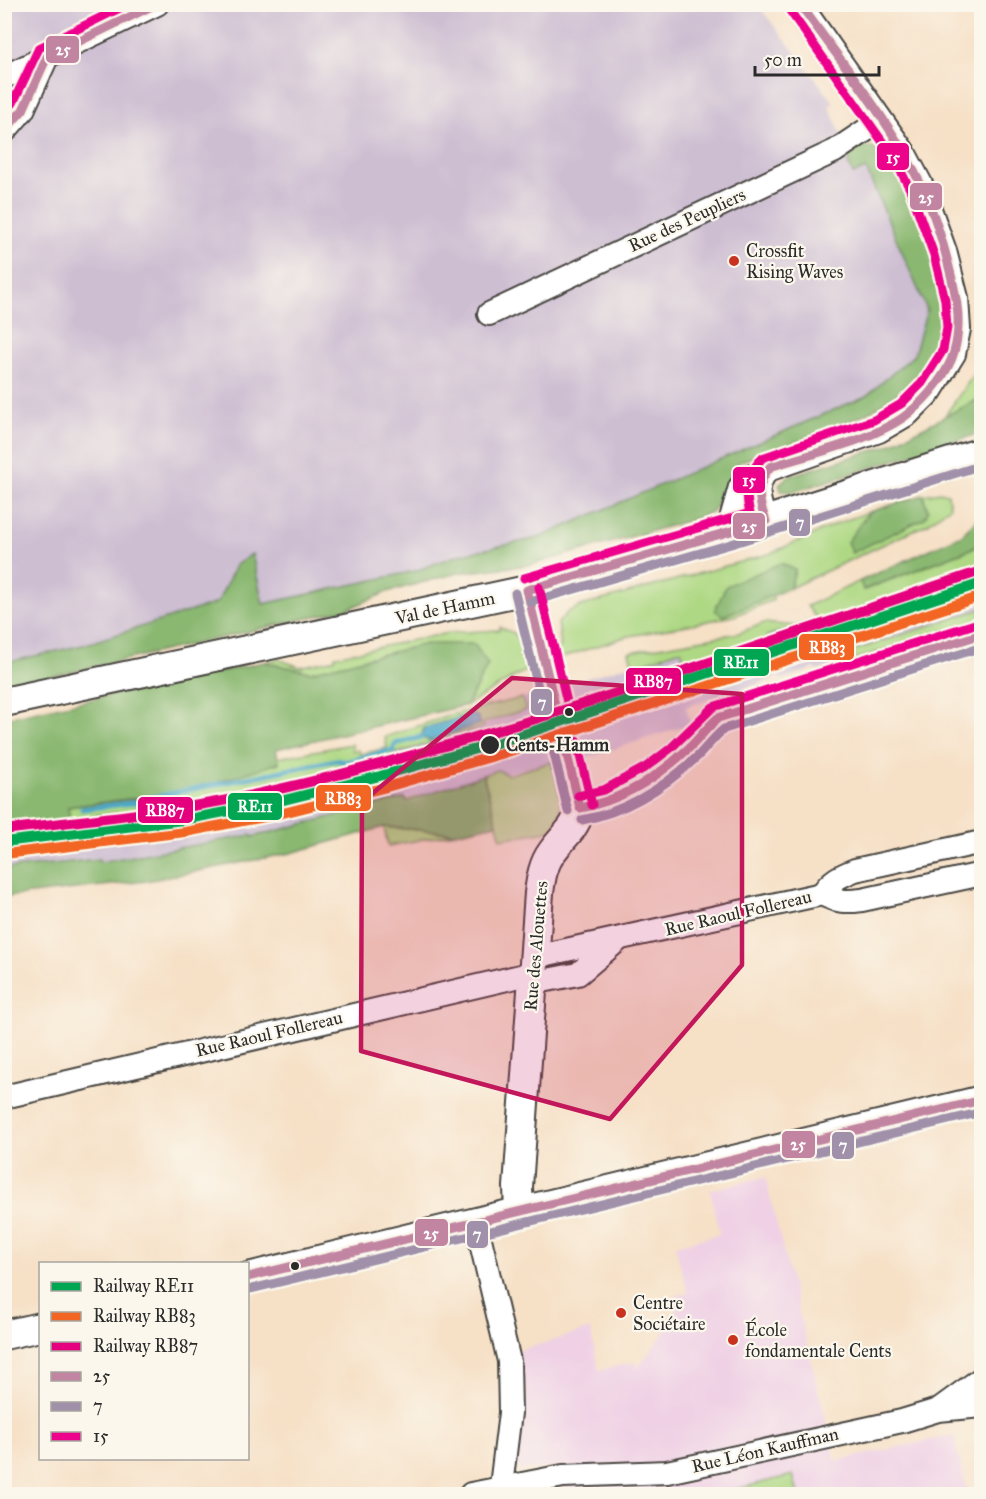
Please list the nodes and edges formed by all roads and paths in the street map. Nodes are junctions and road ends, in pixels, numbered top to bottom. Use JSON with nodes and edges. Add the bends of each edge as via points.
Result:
{"nodes":[{"id":1,"x":157,"y":4,"type":"edge"},
{"id":2,"x":800,"y":4,"type":"edge"},
{"id":3,"x":47,"y":57,"type":"junction"},
{"id":4,"x":4,"y":77,"type":"edge"},
{"id":5,"x":881,"y":120,"type":"junction"},
{"id":6,"x":5,"y":130,"type":"edge"},
{"id":7,"x":489,"y":314,"type":"dead end"},
{"id":8,"x":981,"y":452,"type":"edge"},
{"id":9,"x":770,"y":467,"type":"junction"},
{"id":10,"x":766,"y":521,"type":"junction"},
{"id":11,"x":727,"y":533,"type":"junction"},
{"id":12,"x":527,"y":590,"type":"junction"},
{"id":13,"x":981,"y":634,"type":"edge"},
{"id":14,"x":4,"y":702,"type":"edge"},
{"id":15,"x":580,"y":808,"type":"junction"},
{"id":16,"x":981,"y":842,"type":"edge"},
{"id":17,"x":981,"y":874,"type":"edge"},
{"id":18,"x":822,"y":894,"type":"junction"},
{"id":19,"x":533,"y":971,"type":"junction"},
{"id":20,"x":4,"y":1097,"type":"edge"},
{"id":21,"x":981,"y":1100,"type":"edge"},
{"id":22,"x":519,"y":1212,"type":"junction"},
{"id":23,"x":476,"y":1222,"type":"junction"},
{"id":24,"x":249,"y":1277,"type":"edge"},
{"id":25,"x":39,"y":1327,"type":"edge"},
{"id":26,"x":4,"y":1335,"type":"edge"},
{"id":27,"x":981,"y":1378,"type":"edge"},
{"id":28,"x":981,"y":1406,"type":"edge"},
{"id":29,"x":938,"y":1410,"type":"junction"},
{"id":30,"x":501,"y":1491,"type":"edge"},
{"id":31,"x":471,"y":1494,"type":"edge"}],
"edges":[{"from":1,"to":3,"type":"street"},
{"from":2,"to":5,"type":"street"},
{"from":3,"to":4,"type":"street"},
{"from":3,"to":6,"type":"street","via":[[23,110]]},
{"from":5,"to":7,"type":"street","name":"Rue des Peupliers","via":[[835,151]]},
{"from":5,"to":9,"type":"street","via":[[921,184],[945,251],[957,298],[959,329],[954,354],[931,391],[908,414],[879,431]]},
{"from":8,"to":10,"type":"main road","name":"Val de Hamm"},
{"from":9,"to":10,"type":"street","via":[[757,488]]},
{"from":9,"to":11,"type":"street","via":[[748,477],[740,487]]},
{"from":10,"to":11,"type":"main road","name":"Val de Hamm"},
{"from":11,"to":12,"type":"main road","name":"Val de Hamm"},
{"from":12,"to":14,"type":"main road","name":"Val de Hamm"},
{"from":12,"to":15,"type":"main road"},
{"from":13,"to":15,"type":"street","via":[[718,718],[687,750],[617,799]]},
{"from":15,"to":19,"type":"main road","name":"Rue des Alouettes","via":[[574,827],[552,852],[543,870]]},
{"from":16,"to":18,"type":"street","name":"Rue Raoul Follereau","via":[[855,870],[838,876]]},
{"from":17,"to":18,"type":"street","name":"Rue Raoul Follereau","via":[[862,900],[845,902]]},
{"from":18,"to":19,"type":"street","name":"Rue Raoul Follereau","via":[[618,940],[578,974]]},
{"from":19,"to":20,"type":"street","name":"Rue Raoul Follereau"},
{"from":19,"to":22,"type":"main road","name":"Rue des Alouettes"},
{"from":21,"to":22,"type":"main road"},
{"from":22,"to":23,"type":"main road"},
{"from":23,"to":24,"type":"main road"},
{"from":23,"to":30,"type":"street","via":[[509,1361],[510,1413]]},
{"from":25,"to":26,"type":"main road"},
{"from":27,"to":29,"type":"street","name":"Rue Léon Kauffman"},
{"from":28,"to":29,"type":"street"},
{"from":29,"to":30,"type":"street","name":"Rue Léon Kauffman","via":[[667,1472],[563,1476]]},
{"from":30,"to":31,"type":"street","name":"Rue Léon Kauffman"}]}
